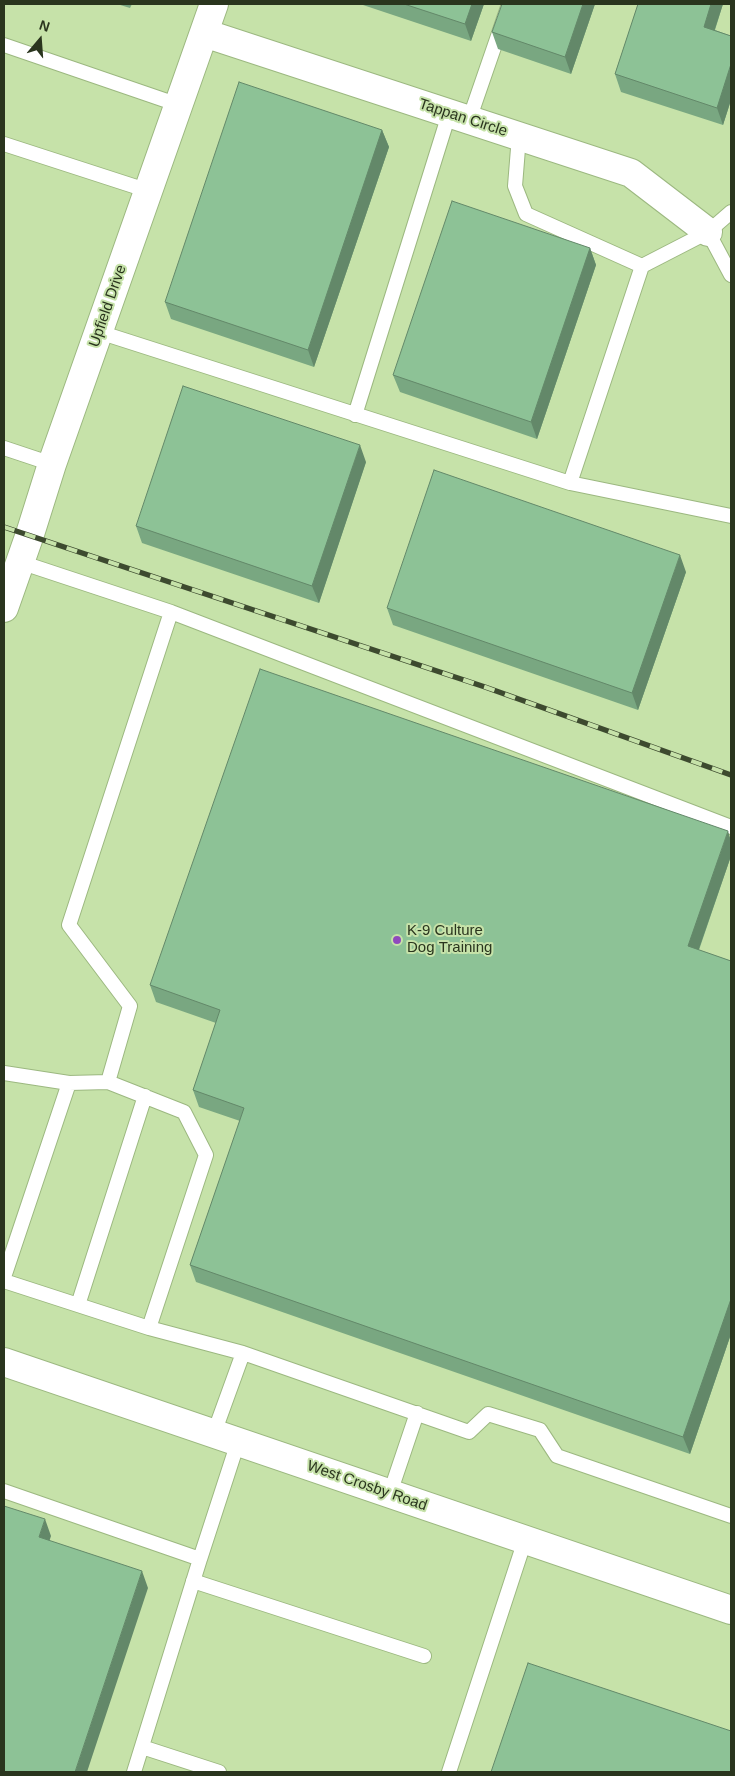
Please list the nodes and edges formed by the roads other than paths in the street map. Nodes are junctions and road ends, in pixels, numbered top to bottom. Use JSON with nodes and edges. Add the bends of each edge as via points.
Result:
{"nodes":[{"id":1,"x":214,"y":4,"type":"edge"},
{"id":2,"x":509,"y":4,"type":"edge"},
{"id":3,"x":204,"y":33,"type":"junction"},
{"id":4,"x":4,"y":45,"type":"edge"},
{"id":5,"x":179,"y":105,"type":"junction"},
{"id":6,"x":459,"y":117,"type":"junction"},
{"id":7,"x":518,"y":136,"type":"junction"},
{"id":8,"x":4,"y":144,"type":"edge"},
{"id":9,"x":148,"y":191,"type":"junction"},
{"id":10,"x":731,"y":212,"type":"edge"},
{"id":11,"x":708,"y":232,"type":"junction"},
{"id":12,"x":642,"y":266,"type":"junction"},
{"id":13,"x":731,"y":275,"type":"edge"},
{"id":14,"x":99,"y":332,"type":"junction"},
{"id":15,"x":356,"y":415,"type":"junction"},
{"id":16,"x":4,"y":448,"type":"edge"},
{"id":17,"x":52,"y":464,"type":"junction"},
{"id":18,"x":570,"y":483,"type":"junction"},
{"id":19,"x":731,"y":516,"type":"edge"},
{"id":20,"x":20,"y":562,"type":"junction"},
{"id":21,"x":4,"y":605,"type":"edge"},
{"id":22,"x":171,"y":612,"type":"junction"},
{"id":23,"x":731,"y":827,"type":"edge"},
{"id":24,"x":4,"y":1073,"type":"edge"},
{"id":25,"x":108,"y":1082,"type":"junction"},
{"id":26,"x":69,"y":1083,"type":"junction"},
{"id":27,"x":145,"y":1096,"type":"junction"},
{"id":28,"x":4,"y":1279,"type":"edge"},
{"id":29,"x":78,"y":1305,"type":"junction"},
{"id":30,"x":149,"y":1328,"type":"junction"},
{"id":31,"x":243,"y":1353,"type":"junction"},
{"id":32,"x":4,"y":1362,"type":"edge"},
{"id":33,"x":416,"y":1413,"type":"junction"},
{"id":34,"x":226,"y":1438,"type":"junction"},
{"id":35,"x":4,"y":1491,"type":"edge"},
{"id":36,"x":390,"y":1493,"type":"junction"},
{"id":37,"x":731,"y":1516,"type":"edge"},
{"id":38,"x":525,"y":1540,"type":"junction"},
{"id":39,"x":200,"y":1559,"type":"junction"},
{"id":40,"x":193,"y":1581,"type":"junction"},
{"id":41,"x":731,"y":1610,"type":"edge"},
{"id":42,"x":424,"y":1656,"type":"dead end"},
{"id":43,"x":142,"y":1747,"type":"junction"},
{"id":44,"x":134,"y":1772,"type":"edge"},
{"id":45,"x":219,"y":1772,"type":"edge"},
{"id":46,"x":449,"y":1772,"type":"edge"}],
"edges":[{"from":1,"to":3,"type":"street","name":"Upfield Drive"},
{"from":2,"to":6,"type":"lane"},
{"from":3,"to":5,"type":"street","name":"Upfield Drive"},
{"from":3,"to":6,"type":"street","name":"Tappan Circle"},
{"from":4,"to":5,"type":"lane"},
{"from":5,"to":9,"type":"street","name":"Upfield Drive"},
{"from":6,"to":7,"type":"street","name":"Tappan Circle"},
{"from":6,"to":15,"type":"lane"},
{"from":7,"to":11,"type":"street","name":"Tappan Circle","via":[[631,174]]},
{"from":7,"to":12,"type":"lane","via":[[515,186],[526,214]]},
{"from":8,"to":9,"type":"lane"},
{"from":9,"to":14,"type":"street","name":"Upfield Drive"},
{"from":10,"to":11,"type":"lane"},
{"from":11,"to":12,"type":"lane"},
{"from":11,"to":13,"type":"lane"},
{"from":12,"to":18,"type":"lane"},
{"from":14,"to":15,"type":"lane"},
{"from":14,"to":17,"type":"street","name":"Upfield Drive"},
{"from":15,"to":18,"type":"lane"},
{"from":16,"to":17,"type":"lane"},
{"from":17,"to":20,"type":"street","name":"Upfield Drive"},
{"from":18,"to":19,"type":"lane"},
{"from":20,"to":21,"type":"street","name":"Upfield Drive"},
{"from":20,"to":22,"type":"lane"},
{"from":22,"to":23,"type":"lane"},
{"from":22,"to":25,"type":"lane","via":[[69,925],[130,1006]]},
{"from":24,"to":26,"type":"lane"},
{"from":25,"to":26,"type":"lane"},
{"from":25,"to":27,"type":"lane"},
{"from":26,"to":28,"type":"lane"},
{"from":27,"to":29,"type":"lane"},
{"from":27,"to":30,"type":"lane","via":[[184,1112],[206,1155]]},
{"from":28,"to":29,"type":"lane"},
{"from":29,"to":30,"type":"lane"},
{"from":30,"to":31,"type":"lane"},
{"from":31,"to":33,"type":"lane"},
{"from":31,"to":34,"type":"lane"},
{"from":32,"to":34,"type":"street","name":"West Crosby Road"},
{"from":33,"to":36,"type":"lane"},
{"from":33,"to":37,"type":"lane","via":[[470,1432],[488,1414],[540,1430],[557,1456]]},
{"from":34,"to":36,"type":"street","name":"West Crosby Road"},
{"from":34,"to":39,"type":"lane"},
{"from":35,"to":39,"type":"lane"},
{"from":36,"to":38,"type":"street","name":"West Crosby Road"},
{"from":38,"to":41,"type":"street","name":"West Crosby Road"},
{"from":38,"to":46,"type":"lane"},
{"from":39,"to":40,"type":"lane"},
{"from":40,"to":42,"type":"lane"},
{"from":40,"to":43,"type":"lane"},
{"from":43,"to":44,"type":"lane"},
{"from":43,"to":45,"type":"lane"}]}
